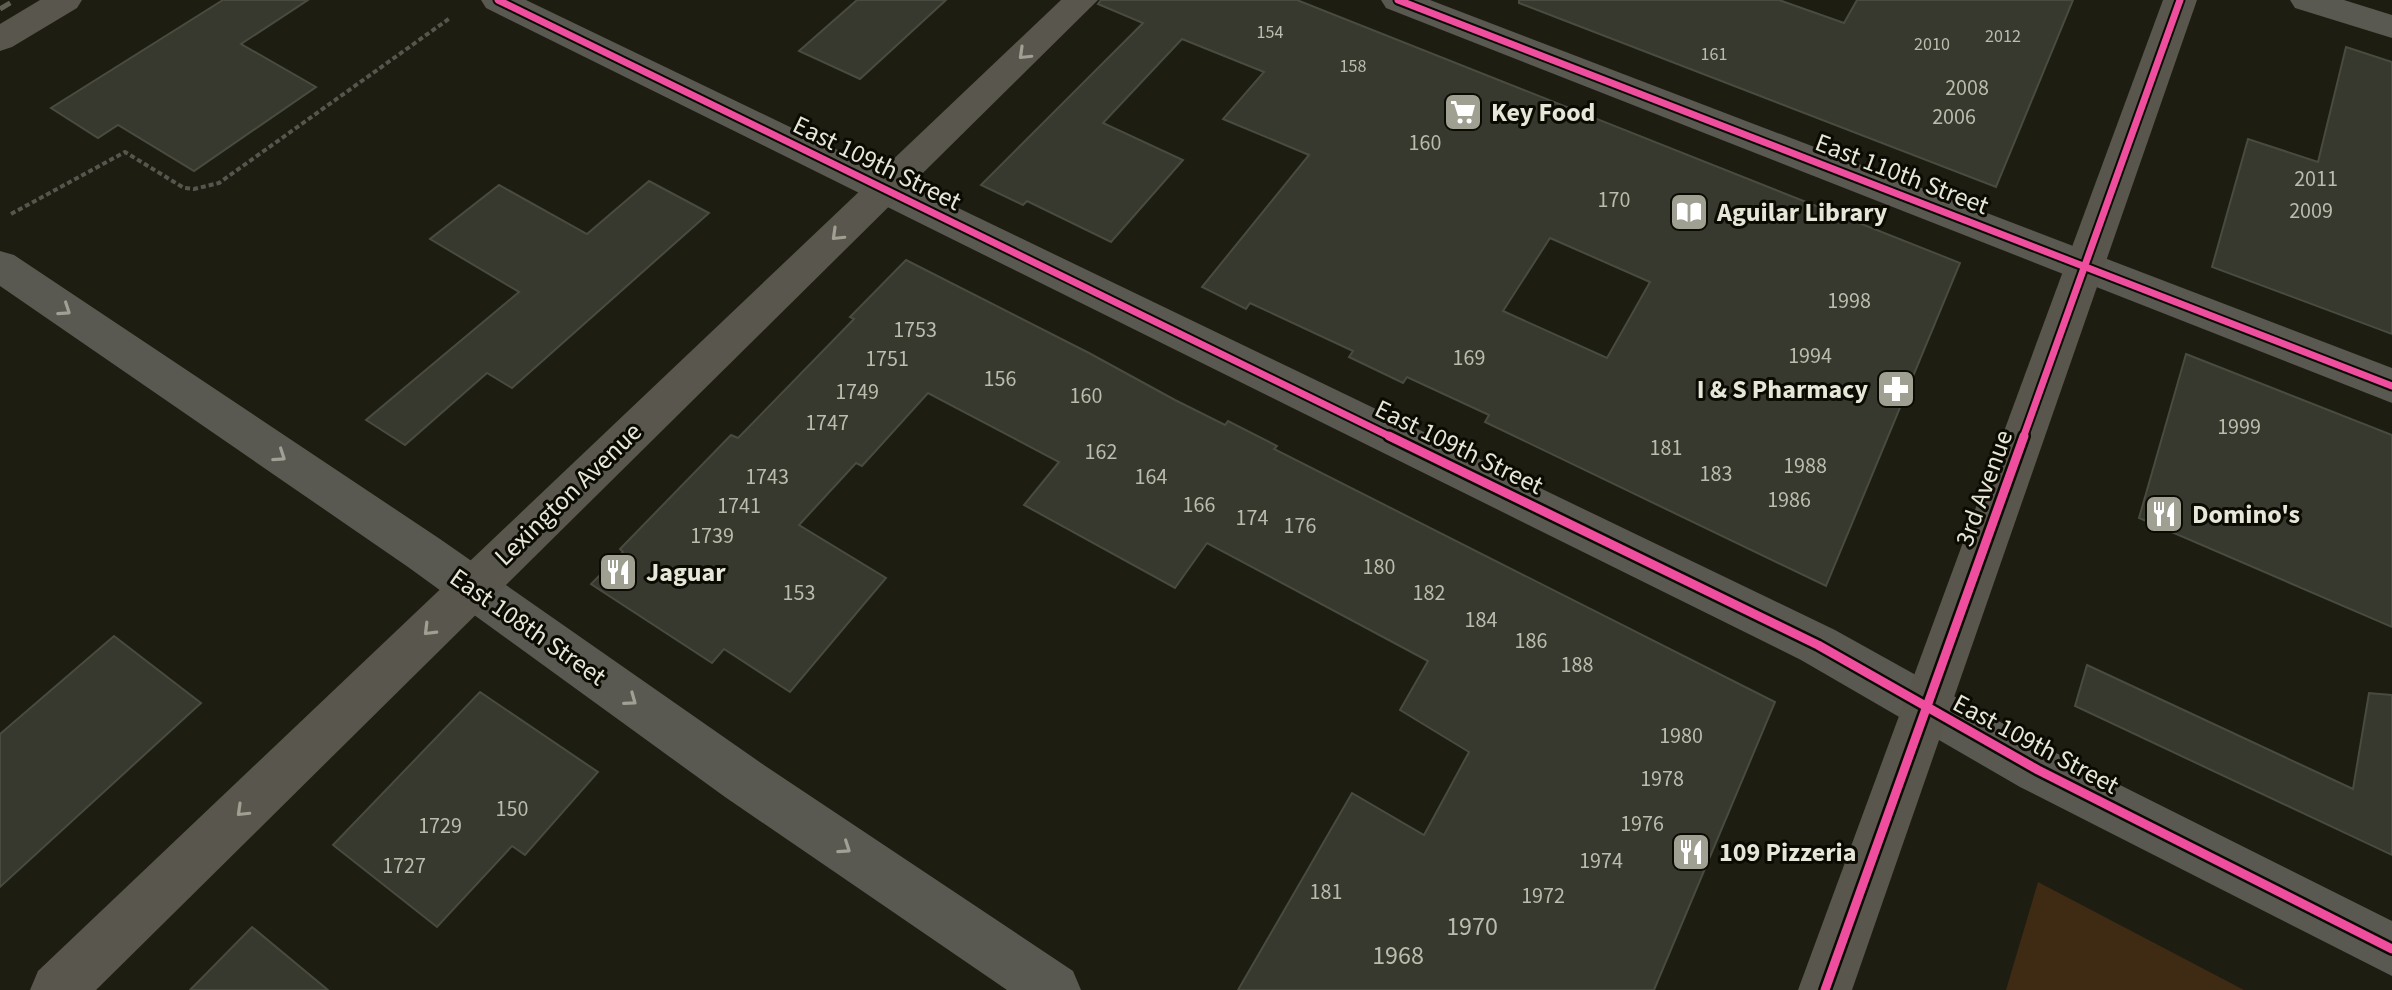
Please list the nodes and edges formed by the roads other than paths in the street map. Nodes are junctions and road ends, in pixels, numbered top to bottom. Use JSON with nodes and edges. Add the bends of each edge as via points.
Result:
{"nodes":[{"id":1,"x":65,"y":0,"type":"edge"},
{"id":2,"x":498,"y":0,"type":"edge"},
{"id":3,"x":1081,"y":0,"type":"edge"},
{"id":4,"x":1398,"y":0,"type":"edge"},
{"id":5,"x":2180,"y":0,"type":"edge"},
{"id":6,"x":2307,"y":0,"type":"edge"},
{"id":7,"x":2392,"y":27,"type":"edge"},
{"id":8,"x":0,"y":39,"type":"edge"},
{"id":9,"x":885,"y":189,"type":"junction"},
{"id":10,"x":0,"y":266,"type":"edge"},
{"id":11,"x":2085,"y":266,"type":"junction"},
{"id":12,"x":2392,"y":386,"type":"edge"},
{"id":13,"x":472,"y":587,"type":"junction"},
{"id":14,"x":1926,"y":707,"type":"junction"},
{"id":15,"x":2392,"y":949,"type":"edge"},
{"id":16,"x":57,"y":990,"type":"edge"},
{"id":17,"x":1054,"y":990,"type":"edge"},
{"id":18,"x":1825,"y":990,"type":"edge"}],
"edges":[{"from":1,"to":8,"type":"main road"},
{"from":2,"to":9,"type":"street","name":"East 109th Street"},
{"from":3,"to":9,"type":"main road","name":"Lexington Avenue","one_way":true},
{"from":4,"to":11,"type":"street","name":"East 110th Street"},
{"from":5,"to":11,"type":"main road","name":"3rd Avenue"},
{"from":6,"to":7,"type":"street"},
{"from":9,"to":13,"type":"main road","name":"Lexington Avenue","one_way":true},
{"from":9,"to":14,"type":"street","name":"East 109th Street","via":[[1818,645]]},
{"from":10,"to":13,"type":"street","name":"East 108th Street","one_way":true},
{"from":11,"to":12,"type":"street","name":"East 110th Street"},
{"from":11,"to":14,"type":"main road","name":"3rd Avenue"},
{"from":13,"to":16,"type":"main road","name":"Lexington Avenue","one_way":true},
{"from":13,"to":17,"type":"street","name":"East 108th Street","one_way":true,"via":[[743,780]]},
{"from":14,"to":15,"type":"street","name":"East 109th Street","via":[[2038,770]]},
{"from":14,"to":18,"type":"main road","name":"3rd Avenue"}]}
